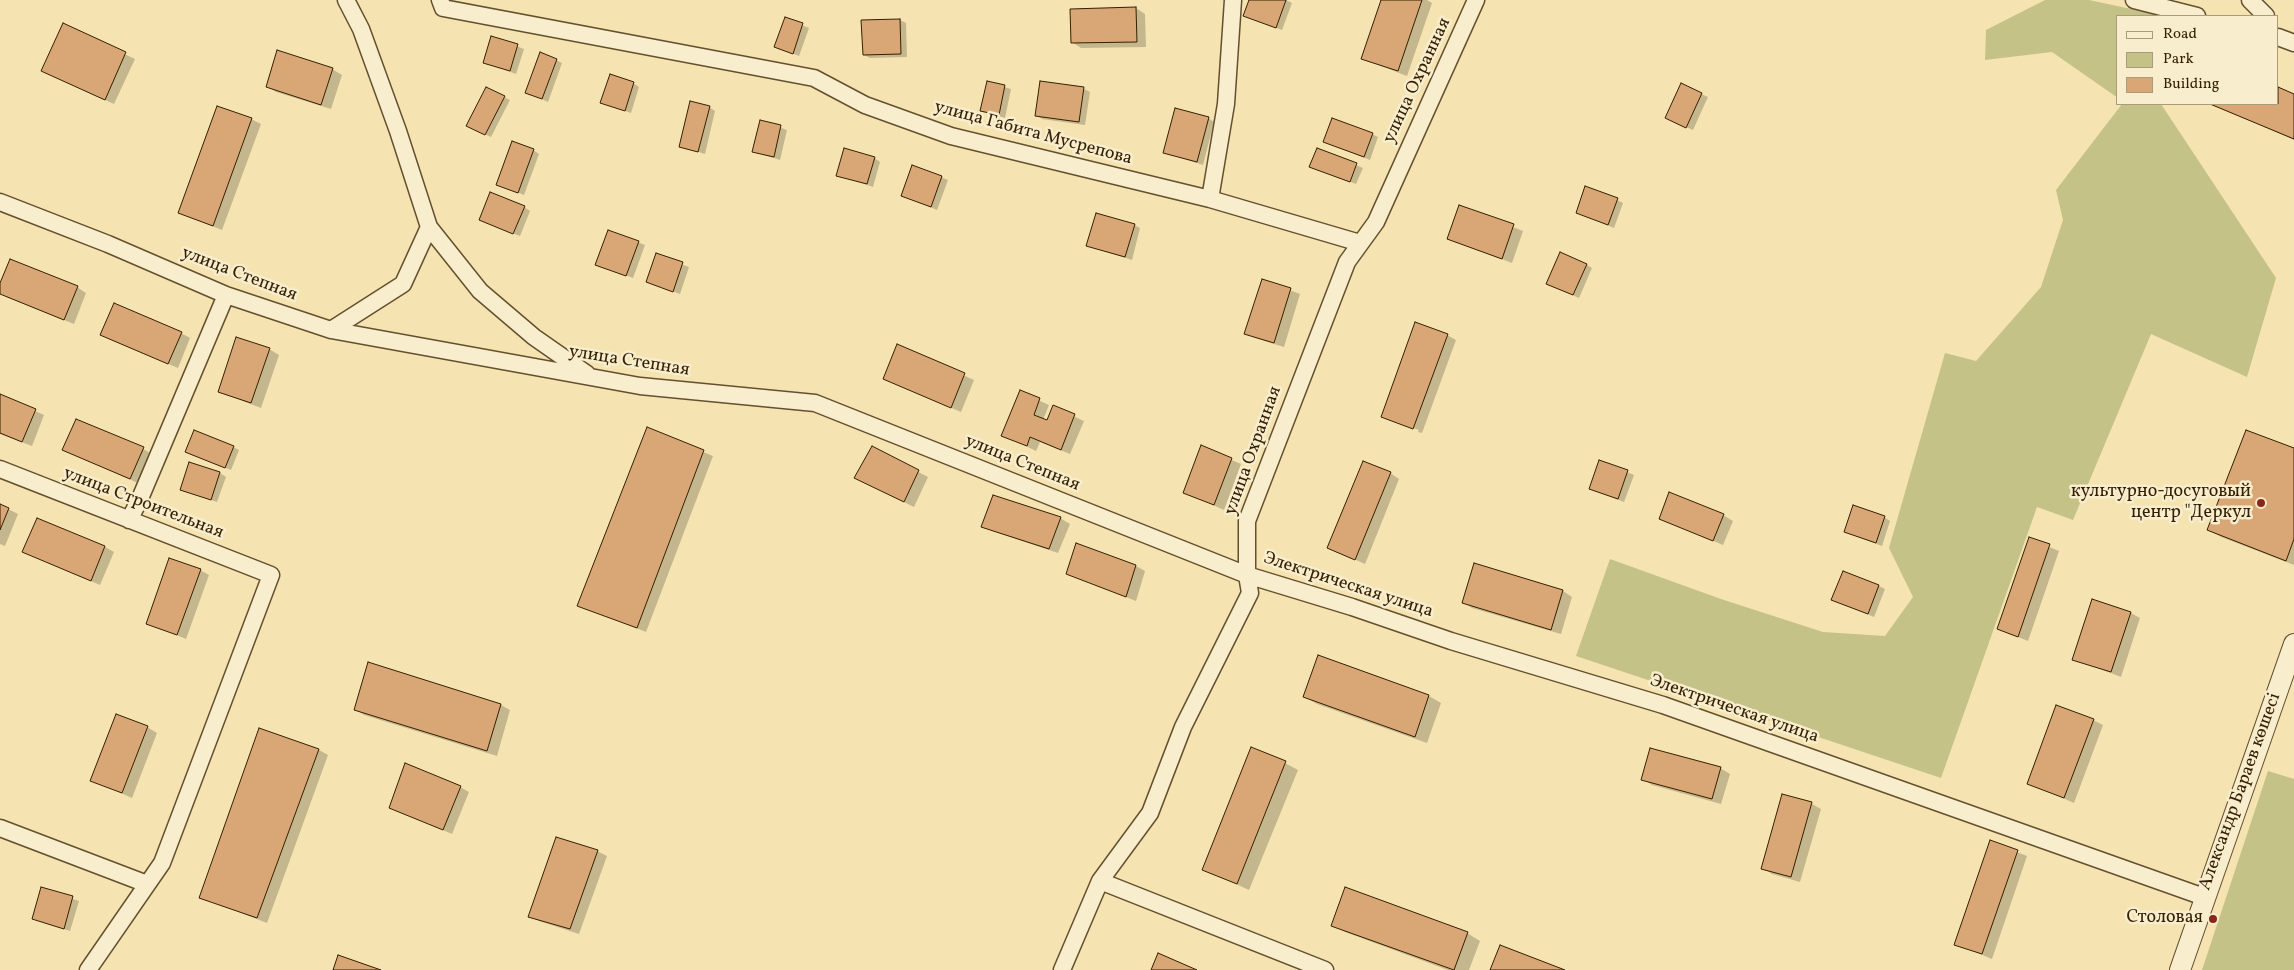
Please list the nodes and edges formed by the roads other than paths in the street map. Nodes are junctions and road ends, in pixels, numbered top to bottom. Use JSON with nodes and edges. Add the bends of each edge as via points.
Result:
{"nodes":[{"id":1,"x":346,"y":0,"type":"edge"},
{"id":2,"x":440,"y":0,"type":"edge"},
{"id":3,"x":1232,"y":0,"type":"edge"},
{"id":4,"x":1476,"y":0,"type":"edge"},
{"id":5,"x":2134,"y":0,"type":"edge"},
{"id":6,"x":2250,"y":0,"type":"edge"},
{"id":7,"x":2193,"y":15,"type":"edge"},
{"id":8,"x":2265,"y":15,"type":"edge"},
{"id":9,"x":1210,"y":199,"type":"junction"},
{"id":10,"x":0,"y":202,"type":"edge"},
{"id":11,"x":429,"y":227,"type":"junction"},
{"id":12,"x":1360,"y":243,"type":"junction"},
{"id":13,"x":226,"y":295,"type":"junction"},
{"id":14,"x":331,"y":330,"type":"junction"},
{"id":15,"x":592,"y":378,"type":"junction"},
{"id":16,"x":0,"y":469,"type":"edge"},
{"id":17,"x":129,"y":520,"type":"junction"},
{"id":18,"x":1247,"y":575,"type":"junction"},
{"id":19,"x":2294,"y":644,"type":"edge"},
{"id":20,"x":0,"y":828,"type":"edge"},
{"id":21,"x":1100,"y":881,"type":"junction"},
{"id":22,"x":147,"y":884,"type":"junction"},
{"id":23,"x":2204,"y":897,"type":"junction"},
{"id":24,"x":88,"y":970,"type":"edge"},
{"id":25,"x":1062,"y":970,"type":"edge"},
{"id":26,"x":1325,"y":970,"type":"edge"},
{"id":27,"x":2180,"y":970,"type":"edge"}],
"edges":[{"from":1,"to":11,"type":"street","via":[[398,131]]},
{"from":2,"to":9,"type":"street","name":"улица Габита Мусрепова","via":[[443,8],[814,78],[865,105],[951,136]]},
{"from":3,"to":9,"type":"street","via":[[1226,104]]},
{"from":4,"to":12,"type":"street","name":"улица Охранная","via":[[1376,222]]},
{"from":5,"to":7,"type":"street"},
{"from":6,"to":8,"type":"street"},
{"from":9,"to":12,"type":"street","name":"улица Габита Мусрепова"},
{"from":10,"to":13,"type":"street","name":"улица Степная"},
{"from":11,"to":14,"type":"street","via":[[404,284]]},
{"from":11,"to":15,"type":"street","via":[[480,291],[534,337]]},
{"from":12,"to":18,"type":"street","name":"улица Охранная","via":[[1347,262],[1247,521]]},
{"from":13,"to":14,"type":"street","name":"улица Степная"},
{"from":13,"to":17,"type":"street"},
{"from":14,"to":15,"type":"street","name":"улица Степная"},
{"from":15,"to":18,"type":"street","name":"улица Степная","via":[[692,392],[815,403]]},
{"from":16,"to":17,"type":"street","name":"улица Строительная"},
{"from":17,"to":22,"type":"street","name":"улица Строительная","via":[[271,575],[162,864]]},
{"from":18,"to":21,"type":"street","name":"улица Охранная","via":[[1250,594],[1183,727],[1150,813]]},
{"from":18,"to":23,"type":"street","name":"Электрическая улица","via":[[1663,705]]},
{"from":19,"to":23,"type":"street","name":"Александр Бараев көшесі"},
{"from":20,"to":22,"type":"street"},
{"from":21,"to":25,"type":"street","name":"улица Охранная"},
{"from":21,"to":26,"type":"street"},
{"from":22,"to":24,"type":"street"},
{"from":23,"to":27,"type":"street","name":"Александр Бараев көшесі"}]}
